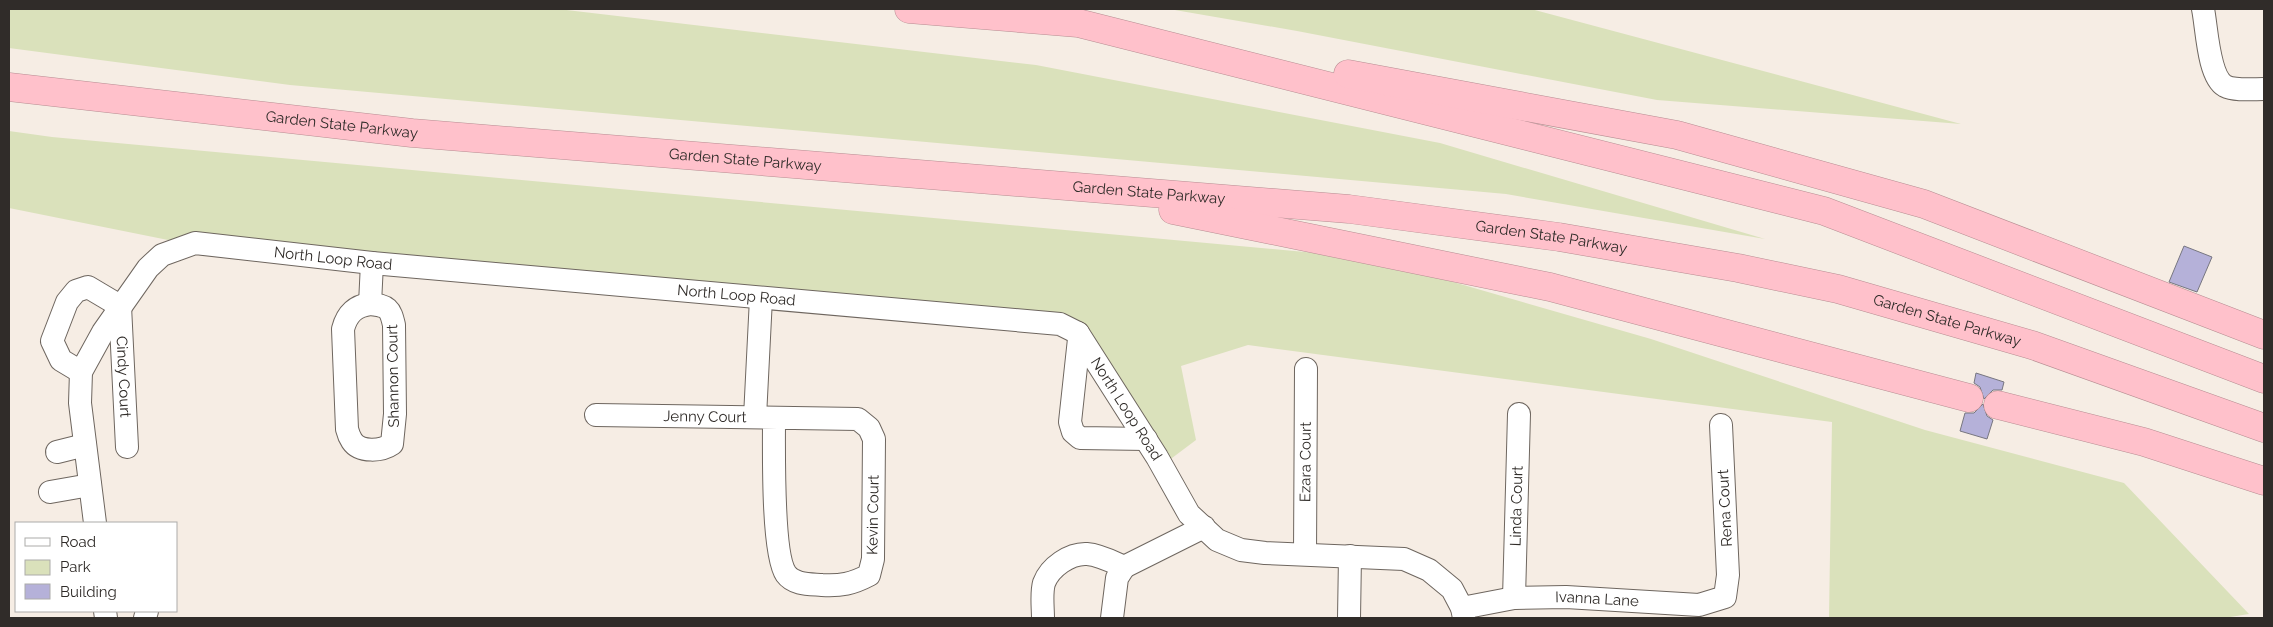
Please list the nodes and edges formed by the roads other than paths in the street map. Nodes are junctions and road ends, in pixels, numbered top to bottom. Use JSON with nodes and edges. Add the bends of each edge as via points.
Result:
{"nodes":[{"id":1,"x":910,"y":9,"type":"edge"},
{"id":2,"x":2204,"y":9,"type":"edge"},
{"id":3,"x":1078,"y":23,"type":"junction"},
{"id":4,"x":9,"y":87,"type":"edge"},
{"id":5,"x":2264,"y":90,"type":"edge"},
{"id":6,"x":1056,"y":186,"type":"junction"},
{"id":7,"x":372,"y":263,"type":"junction"},
{"id":8,"x":761,"y":298,"type":"junction"},
{"id":9,"x":370,"y":304,"type":"junction"},
{"id":10,"x":120,"y":306,"type":"junction"},
{"id":11,"x":2260,"y":332,"type":"edge"},
{"id":12,"x":1078,"y":333,"type":"junction"},
{"id":13,"x":1306,"y":369,"type":"dead end"},
{"id":14,"x":81,"y":372,"type":"junction"},
{"id":15,"x":2264,"y":379,"type":"edge"},
{"id":16,"x":1969,"y":398,"type":"dead end"},
{"id":17,"x":1998,"y":405,"type":"dead end"},
{"id":18,"x":1519,"y":414,"type":"dead end"},
{"id":19,"x":596,"y":415,"type":"dead end"},
{"id":20,"x":765,"y":418,"type":"junction"},
{"id":21,"x":1721,"y":425,"type":"dead end"},
{"id":22,"x":2264,"y":428,"type":"edge"},
{"id":23,"x":1146,"y":439,"type":"junction"},
{"id":24,"x":85,"y":445,"type":"junction"},
{"id":25,"x":127,"y":447,"type":"dead end"},
{"id":26,"x":57,"y":452,"type":"dead end"},
{"id":27,"x":2264,"y":481,"type":"edge"},
{"id":28,"x":90,"y":485,"type":"junction"},
{"id":29,"x":50,"y":492,"type":"dead end"},
{"id":30,"x":95,"y":522,"type":"edge"},
{"id":31,"x":1204,"y":528,"type":"junction"},
{"id":32,"x":1305,"y":554,"type":"junction"},
{"id":33,"x":1350,"y":556,"type":"junction"},
{"id":34,"x":1124,"y":567,"type":"junction"},
{"id":35,"x":1726,"y":590,"type":"joint"},
{"id":36,"x":1514,"y":598,"type":"junction"},
{"id":37,"x":1463,"y":613,"type":"edge"},
{"id":38,"x":1043,"y":618,"type":"edge"},
{"id":39,"x":1112,"y":618,"type":"edge"},
{"id":40,"x":1349,"y":618,"type":"edge"}],
"edges":[{"from":1,"to":3,"type":"highway"},
{"from":2,"to":5,"type":"street","via":[[2211,64],[2218,80],[2226,87]]},
{"from":3,"to":11,"type":"highway","via":[[1677,135],[1924,204]]},
{"from":3,"to":15,"type":"highway","via":[[1824,211]]},
{"from":4,"to":6,"type":"highway","name":"Garden State Parkway","via":[[412,133]]},
{"from":6,"to":16,"type":"highway","via":[[1550,288]]},
{"from":6,"to":22,"type":"highway","name":"Garden State Parkway","via":[[1349,210],[1559,237],[1738,268],[1838,289],[2032,346]]},
{"from":7,"to":8,"type":"street","name":"North Loop Road"},
{"from":7,"to":9,"type":"street"},
{"from":7,"to":10,"type":"street","name":"North Loop Road","via":[[194,243],[162,255],[148,268]]},
{"from":8,"to":12,"type":"street","name":"North Loop Road","via":[[1060,324]]},
{"from":8,"to":20,"type":"street","name":"Jenny Court"},
{"from":9,"to":9,"type":"street","name":"Shannon Court","via":[[384,306],[390,312],[394,325],[395,414],[392,444],[384,450],[364,449],[352,442],[347,429],[343,329],[346,317],[358,306]]},
{"from":10,"to":14,"type":"street","name":"North Loop Road"},
{"from":10,"to":14,"type":"street","via":[[88,287],[76,291],[67,302],[52,341],[61,360]]},
{"from":10,"to":25,"type":"street","name":"Cindy Court"},
{"from":12,"to":23,"type":"street","name":"North Loop Road"},
{"from":12,"to":23,"type":"street","via":[[1070,422],[1073,432],[1080,438]]},
{"from":13,"to":32,"type":"street","name":"Ezara Court"},
{"from":14,"to":24,"type":"street","name":"North Loop Road","via":[[80,403]]},
{"from":17,"to":27,"type":"highway","via":[[2144,442]]},
{"from":18,"to":36,"type":"street","name":"Linda Court"},
{"from":19,"to":20,"type":"street","name":"Jenny Court"},
{"from":20,"to":20,"type":"street","name":"Kevin Court","via":[[782,563],[787,575],[800,584],[844,586],[855,583],[869,574],[873,559],[874,439],[869,428],[858,419]]},
{"from":21,"to":35,"type":"street","name":"Rena Court"},
{"from":23,"to":31,"type":"street","name":"North Loop Road","via":[[1189,514]]},
{"from":24,"to":26,"type":"street"},
{"from":24,"to":28,"type":"street","name":"North Loop Road"},
{"from":28,"to":29,"type":"street"},
{"from":28,"to":30,"type":"street","name":"North Loop Road"},
{"from":31,"to":32,"type":"street","name":"North Loop Road","via":[[1217,540],[1241,550]]},
{"from":31,"to":34,"type":"street"},
{"from":32,"to":33,"type":"street","name":"North Loop Road"},
{"from":33,"to":37,"type":"street","name":"North Loop Road","via":[[1404,559],[1429,570],[1452,589]]},
{"from":33,"to":40,"type":"street"},
{"from":34,"to":38,"type":"street","via":[[1096,555],[1085,554],[1062,561],[1050,571],[1044,584]]},
{"from":34,"to":39,"type":"street","via":[[1117,578]]},
{"from":35,"to":36,"type":"street","name":"Ivanna Lane","via":[[1725,597],[1699,605],[1566,597]]},
{"from":36,"to":37,"type":"street","name":"Ivanna Lane"}]}
